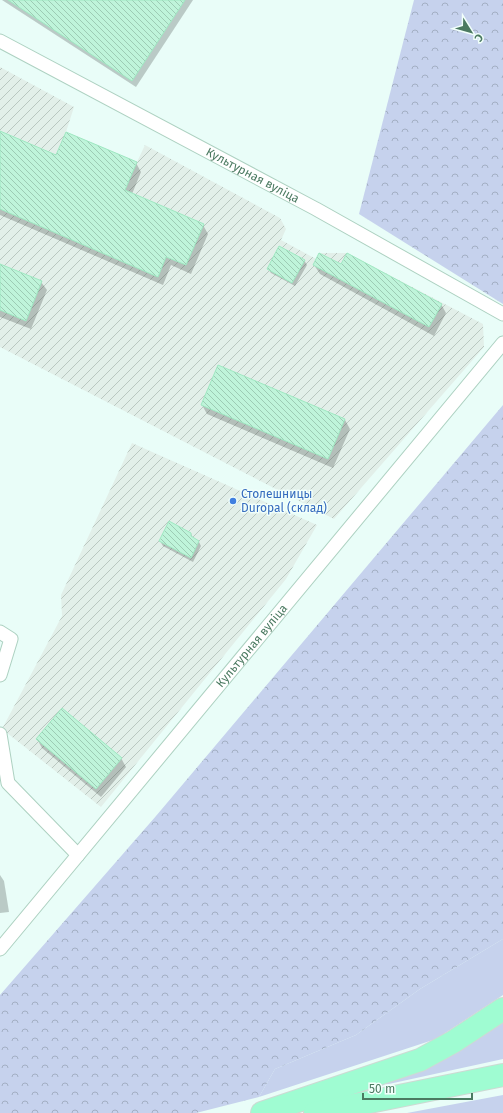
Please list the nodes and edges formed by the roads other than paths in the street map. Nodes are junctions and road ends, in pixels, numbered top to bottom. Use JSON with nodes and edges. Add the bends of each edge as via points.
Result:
{"nodes":[{"id":1,"x":0,"y":41,"type":"edge"},
{"id":2,"x":503,"y":314,"type":"edge"},
{"id":3,"x":503,"y":343,"type":"edge"},
{"id":4,"x":0,"y":632,"type":"edge"},
{"id":5,"x":0,"y":675,"type":"edge"},
{"id":6,"x":0,"y":734,"type":"edge"},
{"id":7,"x":78,"y":855,"type":"junction"},
{"id":8,"x":0,"y":949,"type":"edge"},
{"id":9,"x":503,"y":1009,"type":"edge"},
{"id":10,"x":503,"y":1075,"type":"edge"},
{"id":11,"x":262,"y":1113,"type":"edge"},
{"id":12,"x":315,"y":1113,"type":"edge"}],
"edges":[{"from":1,"to":2,"type":"street","name":"Культурная вуліца","via":[[316,209]]},
{"from":3,"to":7,"type":"street","name":"Культурная вуліца"},
{"from":4,"to":5,"type":"street","via":[[11,639]]},
{"from":6,"to":7,"type":"street","via":[[8,783]]},
{"from":7,"to":8,"type":"street","name":"Культурная вуліца"},
{"from":9,"to":11,"type":"highway","via":[[420,1060]]},
{"from":10,"to":12,"type":"highway"}]}
